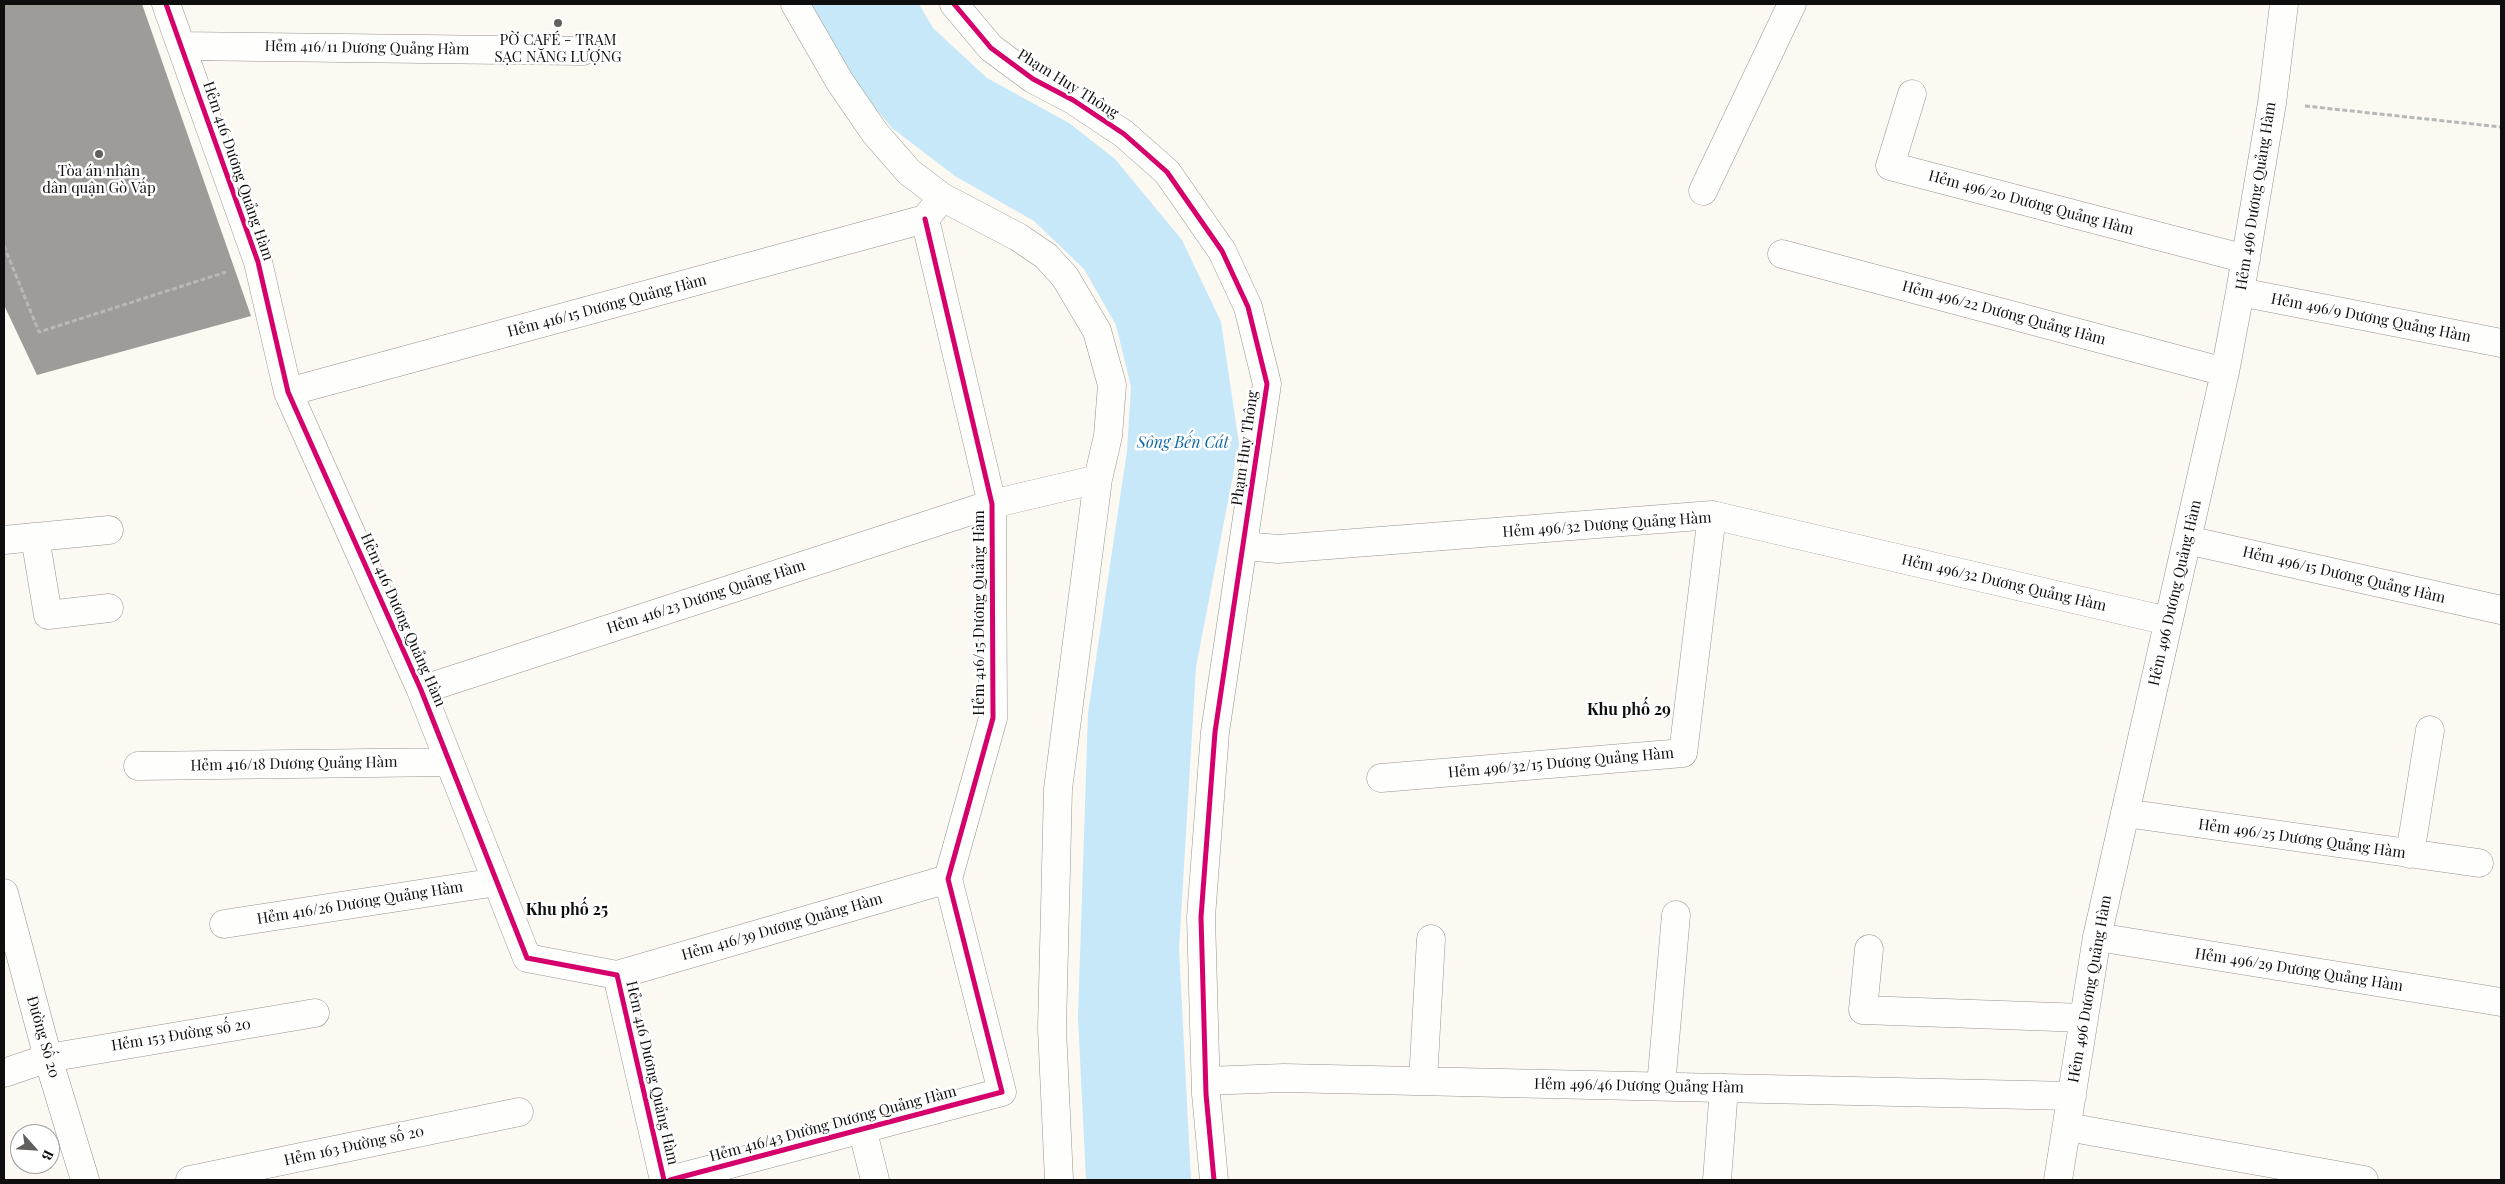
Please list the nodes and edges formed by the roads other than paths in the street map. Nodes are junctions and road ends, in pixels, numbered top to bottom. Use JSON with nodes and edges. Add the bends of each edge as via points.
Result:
{"nodes":[{"id":1,"x":166,"y":4,"type":"edge"},
{"id":2,"x":795,"y":4,"type":"edge"},
{"id":3,"x":954,"y":4,"type":"edge"},
{"id":4,"x":1792,"y":4,"type":"edge"},
{"id":5,"x":2284,"y":4,"type":"edge"},
{"id":6,"x":181,"y":46,"type":"junction"},
{"id":7,"x":583,"y":51,"type":"dead end"},
{"id":8,"x":1912,"y":94,"type":"dead end"},
{"id":9,"x":1703,"y":191,"type":"dead end"},
{"id":10,"x":942,"y":196,"type":"junction"},
{"id":11,"x":925,"y":219,"type":"junction"},
{"id":12,"x":1782,"y":254,"type":"dead end"},
{"id":13,"x":2246,"y":259,"type":"junction"},
{"id":14,"x":2240,"y":292,"type":"junction"},
{"id":15,"x":2501,"y":343,"type":"edge"},
{"id":16,"x":2225,"y":372,"type":"junction"},
{"id":17,"x":288,"y":392,"type":"junction"},
{"id":18,"x":1098,"y":479,"type":"junction"},
{"id":19,"x":992,"y":504,"type":"junction"},
{"id":20,"x":1712,"y":515,"type":"junction"},
{"id":21,"x":109,"y":530,"type":"dead end"},
{"id":22,"x":35,"y":537,"type":"junction"},
{"id":23,"x":4,"y":540,"type":"edge"},
{"id":24,"x":2187,"y":540,"type":"junction"},
{"id":25,"x":1244,"y":546,"type":"junction"},
{"id":26,"x":109,"y":608,"type":"dead end"},
{"id":27,"x":2501,"y":610,"type":"edge"},
{"id":28,"x":2168,"y":621,"type":"junction"},
{"id":29,"x":421,"y":690,"type":"junction"},
{"id":30,"x":2430,"y":730,"type":"dead end"},
{"id":31,"x":450,"y":762,"type":"junction"},
{"id":32,"x":138,"y":766,"type":"dead end"},
{"id":33,"x":1381,"y":778,"type":"dead end"},
{"id":34,"x":2124,"y":813,"type":"junction"},
{"id":35,"x":2410,"y":854,"type":"junction"},
{"id":36,"x":2479,"y":863,"type":"dead end"},
{"id":37,"x":948,"y":879,"type":"junction"},
{"id":38,"x":497,"y":882,"type":"junction"},
{"id":39,"x":4,"y":893,"type":"edge"},
{"id":40,"x":1676,"y":915,"type":"dead end"},
{"id":41,"x":224,"y":924,"type":"dead end"},
{"id":42,"x":2097,"y":937,"type":"junction"},
{"id":43,"x":1431,"y":939,"type":"dead end"},
{"id":44,"x":1869,"y":949,"type":"dead end"},
{"id":45,"x":617,"y":975,"type":"junction"},
{"id":46,"x":2501,"y":1002,"type":"edge"},
{"id":47,"x":315,"y":1013,"type":"dead end"},
{"id":48,"x":2084,"y":1018,"type":"junction"},
{"id":49,"x":48,"y":1058,"type":"junction"},
{"id":50,"x":4,"y":1073,"type":"edge"},
{"id":51,"x":1206,"y":1081,"type":"junction"},
{"id":52,"x":1423,"y":1081,"type":"junction"},
{"id":53,"x":1661,"y":1086,"type":"junction"},
{"id":54,"x":1724,"y":1088,"type":"junction"},
{"id":55,"x":1002,"y":1092,"type":"joint"},
{"id":56,"x":2072,"y":1096,"type":"junction"},
{"id":57,"x":519,"y":1112,"type":"dead end"},
{"id":58,"x":2067,"y":1127,"type":"junction"},
{"id":59,"x":862,"y":1128,"type":"junction"},
{"id":60,"x":85,"y":1180,"type":"edge"},
{"id":61,"x":190,"y":1180,"type":"edge"},
{"id":62,"x":664,"y":1180,"type":"edge"},
{"id":63,"x":670,"y":1180,"type":"edge"},
{"id":64,"x":875,"y":1180,"type":"edge"},
{"id":65,"x":1059,"y":1180,"type":"edge"},
{"id":66,"x":1214,"y":1180,"type":"edge"},
{"id":67,"x":1717,"y":1180,"type":"edge"},
{"id":68,"x":2058,"y":1180,"type":"edge"},
{"id":69,"x":2364,"y":1180,"type":"edge"}],
"edges":[{"from":1,"to":6,"type":"street","name":"Hẻm 416 Dương Quảng Hàm"},
{"from":2,"to":10,"type":"street","via":[[835,75],[875,133],[909,172]]},
{"from":3,"to":25,"type":"street","name":"Phạm Huy Thông","via":[[991,48],[1033,79],[1073,100],[1124,134],[1167,172],[1222,252],[1248,308],[1267,384]]},
{"from":4,"to":9,"type":"street"},
{"from":5,"to":13,"type":"street","name":"Hẻm 496 Dương Quảng Hàm","via":[[2272,103]]},
{"from":6,"to":7,"type":"street","name":"Hẻm 416/11 Dương Quảng Hàm"},
{"from":6,"to":17,"type":"street","name":"Hẻm 416 Dương Quảng Hàm","via":[[258,262]]},
{"from":8,"to":13,"type":"street","name":"Hẻm 496/20 Dương Quảng Hàm","via":[[1890,166]]},
{"from":10,"to":11,"type":"street"},
{"from":10,"to":18,"type":"street","via":[[1046,256],[1065,277],[1097,331],[1112,385],[1108,436]]},
{"from":11,"to":17,"type":"street","name":"Hẻm 416/15 Dương Quảng Hàm"},
{"from":11,"to":19,"type":"street","name":"Hẻm 416/15 Dương Quảng Hàm"},
{"from":12,"to":16,"type":"street","name":"Hẻm 496/22 Dương Quảng Hàm"},
{"from":13,"to":14,"type":"street","name":"Hẻm 496 Dương Quảng Hàm"},
{"from":14,"to":15,"type":"street","name":"Hẻm 496/9 Dương Quảng Hàm"},
{"from":14,"to":16,"type":"street","name":"Hẻm 496 Dương Quảng Hàm"},
{"from":16,"to":24,"type":"street","name":"Hẻm 496 Dương Quảng Hàm"},
{"from":17,"to":29,"type":"street","name":"Hẻm 416 Dương Quảng Hàm"},
{"from":18,"to":19,"type":"street","name":"Hẻm 416/23 Dương Quảng Hàm"},
{"from":18,"to":65,"type":"street","via":[[1058,789],[1052,1028]]},
{"from":19,"to":29,"type":"street","name":"Hẻm 416/23 Dương Quảng Hàm"},
{"from":19,"to":37,"type":"street","name":"Hẻm 416/15 Dương Quảng Hàm","via":[[993,718]]},
{"from":20,"to":25,"type":"street","name":"Hẻm 496/32 Dương Quảng Hàm","via":[[1278,549]]},
{"from":20,"to":28,"type":"street","name":"Hẻm 496/32 Dương Quảng Hàm"},
{"from":20,"to":33,"type":"street","name":"Hẻm 496/32/15 Dương Quảng Hàm","via":[[1683,753]]},
{"from":21,"to":22,"type":"street"},
{"from":22,"to":23,"type":"street"},
{"from":22,"to":26,"type":"street","via":[[48,616]]},
{"from":24,"to":27,"type":"street","name":"Hẻm 496/15 Dương Quảng Hàm"},
{"from":24,"to":28,"type":"street","name":"Hẻm 496 Dương Quảng Hàm"},
{"from":25,"to":51,"type":"street","name":"Phạm Huy Thông","via":[[1215,732],[1201,907]]},
{"from":28,"to":34,"type":"street","name":"Hẻm 496 Dương Quảng Hàm"},
{"from":29,"to":31,"type":"street","name":"Hẻm 416 Dương Quảng Hàm"},
{"from":30,"to":35,"type":"street"},
{"from":31,"to":32,"type":"street","name":"Hẻm 416/18 Dương Quảng Hàm"},
{"from":31,"to":38,"type":"street","name":"Hẻm 416 Dương Quảng Hàm"},
{"from":34,"to":35,"type":"street","name":"Hẻm 496/25 Dương Quảng Hàm"},
{"from":34,"to":42,"type":"street","name":"Hẻm 496 Dương Quảng Hàm"},
{"from":35,"to":36,"type":"street","name":"Hẻm 496/25 Dương Quảng Hàm"},
{"from":37,"to":45,"type":"street","name":"Hẻm 416/39 Dương Quảng Hàm"},
{"from":37,"to":55,"type":"street","name":"Hẻm 416/15 Dương Quảng Hàm"},
{"from":38,"to":41,"type":"street","name":"Hẻm 416/26 Dương Quảng Hàm"},
{"from":38,"to":45,"type":"street","name":"Hẻm 416 Dương Quảng Hàm","via":[[527,958]]},
{"from":39,"to":49,"type":"street","name":"Đường Số 20"},
{"from":40,"to":53,"type":"street"},
{"from":42,"to":46,"type":"street","name":"Hẻm 496/29 Dương Quảng Hàm"},
{"from":42,"to":48,"type":"street","name":"Hẻm 496 Dương Quảng Hàm"},
{"from":43,"to":52,"type":"street"},
{"from":44,"to":48,"type":"street","via":[[1863,1010]]},
{"from":45,"to":62,"type":"street","name":"Hẻm 416 Dương Quảng Hàm"},
{"from":47,"to":49,"type":"street","name":"Hẻm 153 Đường số 20"},
{"from":48,"to":56,"type":"street","name":"Hẻm 496 Dương Quảng Hàm"},
{"from":49,"to":50,"type":"street","name":"Hẻm 153 Đường số 20"},
{"from":49,"to":60,"type":"street","name":"Đường Số 20"},
{"from":51,"to":52,"type":"street","name":"Hẻm 496/46 Dương Quảng Hàm","via":[[1284,1078]]},
{"from":51,"to":66,"type":"street","name":"Phạm Huy Thông"},
{"from":52,"to":53,"type":"street","name":"Hẻm 496/46 Dương Quảng Hàm"},
{"from":53,"to":54,"type":"street","name":"Hẻm 496/46 Dương Quảng Hàm"},
{"from":54,"to":56,"type":"street","name":"Hẻm 496/46 Dương Quảng Hàm"},
{"from":54,"to":67,"type":"street"},
{"from":55,"to":59,"type":"street","name":"Hẻm 416/43 Đường Dương Quảng Hàm"},
{"from":56,"to":58,"type":"street","name":"Hẻm 496 Dương Quảng Hàm"},
{"from":57,"to":61,"type":"street","name":"Hẻm 163 Đường số 20"},
{"from":58,"to":68,"type":"street","name":"Hẻm 496 Dương Quảng Hàm"},
{"from":58,"to":69,"type":"street"},
{"from":59,"to":63,"type":"street","name":"Hẻm 416/43 Đường Dương Quảng Hàm"},
{"from":59,"to":64,"type":"street"}]}
